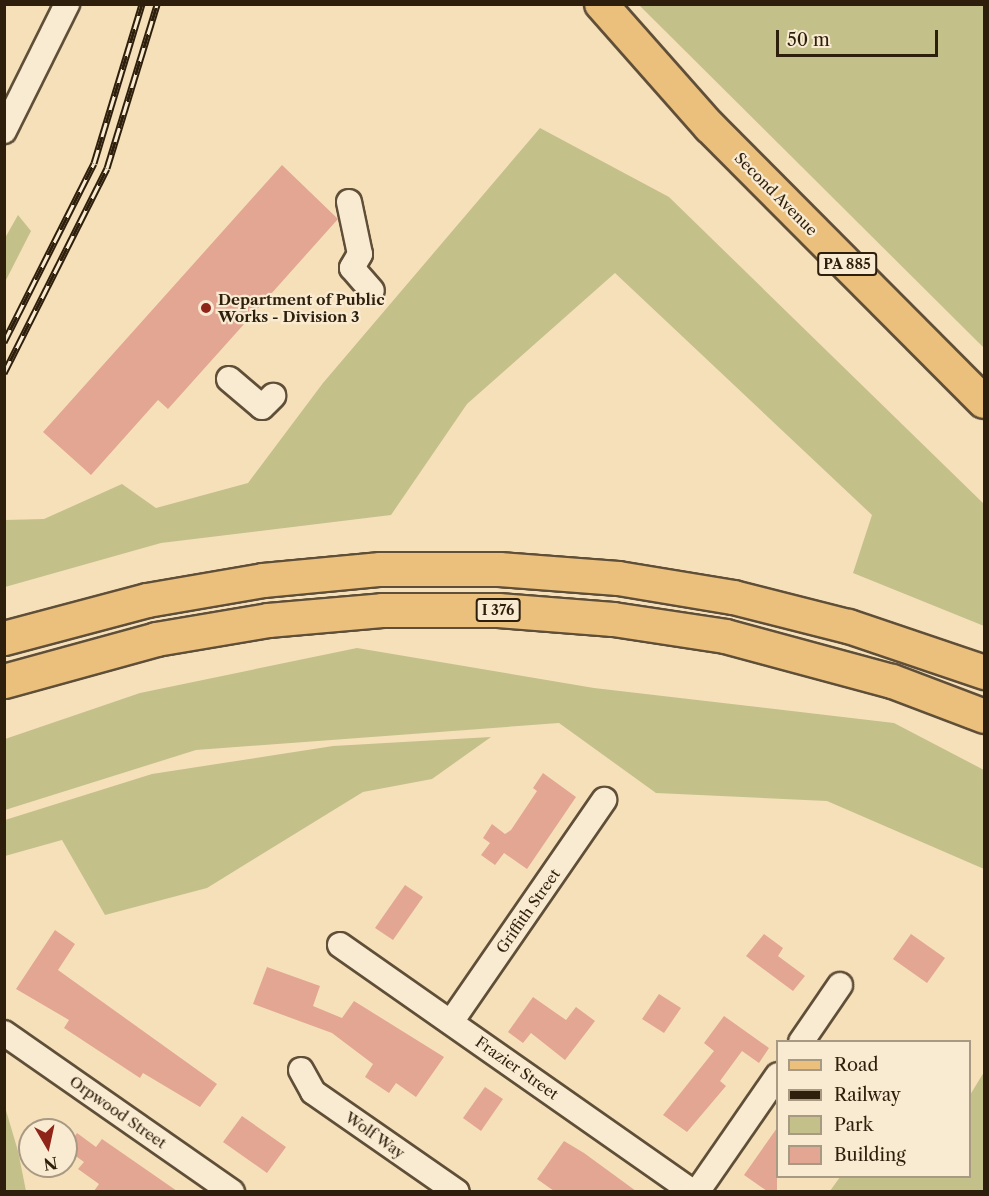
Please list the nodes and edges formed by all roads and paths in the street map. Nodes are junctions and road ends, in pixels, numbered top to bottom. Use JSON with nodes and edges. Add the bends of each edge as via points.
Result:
{"nodes":[{"id":1,"x":67,"y":4,"type":"edge"},
{"id":2,"x":601,"y":4,"type":"edge"},
{"id":3,"x":4,"y":131,"type":"edge"},
{"id":4,"x":349,"y":202,"type":"dead end"},
{"id":5,"x":372,"y":291,"type":"dead end"},
{"id":6,"x":229,"y":379,"type":"dead end"},
{"id":7,"x":273,"y":396,"type":"dead end"},
{"id":8,"x":984,"y":402,"type":"edge"},
{"id":9,"x":4,"y":638,"type":"edge"},
{"id":10,"x":984,"y":672,"type":"edge"},
{"id":11,"x":4,"y":681,"type":"edge"},
{"id":12,"x":984,"y":716,"type":"edge"},
{"id":13,"x":604,"y":800,"type":"dead end"},
{"id":14,"x":340,"y":945,"type":"dead end"},
{"id":15,"x":840,"y":985,"type":"dead end"},
{"id":16,"x":451,"y":1022,"type":"junction"},
{"id":17,"x":4,"y":1033,"type":"edge"},
{"id":18,"x":802,"y":1040,"type":"edge"},
{"id":19,"x":301,"y":1070,"type":"dead end"},
{"id":20,"x":776,"y":1076,"type":"edge"},
{"id":21,"x":232,"y":1191,"type":"edge"},
{"id":22,"x":457,"y":1191,"type":"edge"},
{"id":23,"x":695,"y":1191,"type":"edge"}],
"edges":[{"from":1,"to":3,"type":"street"},
{"from":2,"to":8,"type":"main road","name":"Second Avenue","number":"PA 885","via":[[710,127]]},
{"from":4,"to":5,"type":"street","via":[[360,254],[352,268]]},
{"from":6,"to":7,"type":"street","via":[[262,408]]},
{"from":9,"to":10,"type":"highway","via":[[147,600],[263,580],[380,569],[499,569],[618,578],[733,597],[860,629]]},
{"from":11,"to":12,"type":"highway","number":"I 376","via":[[111,650],[268,620],[382,610],[498,610],[613,619],[725,636],[881,678]]},
{"from":13,"to":16,"type":"street","name":"Griffith Street"},
{"from":14,"to":16,"type":"street","name":"Frazier Street"},
{"from":15,"to":18,"type":"street"},
{"from":16,"to":23,"type":"street","name":"Frazier Street"},
{"from":17,"to":21,"type":"street","name":"Orpwood Street"},
{"from":19,"to":22,"type":"street","name":"Wolf Way","via":[[313,1092]]},
{"from":20,"to":23,"type":"street"}]}
